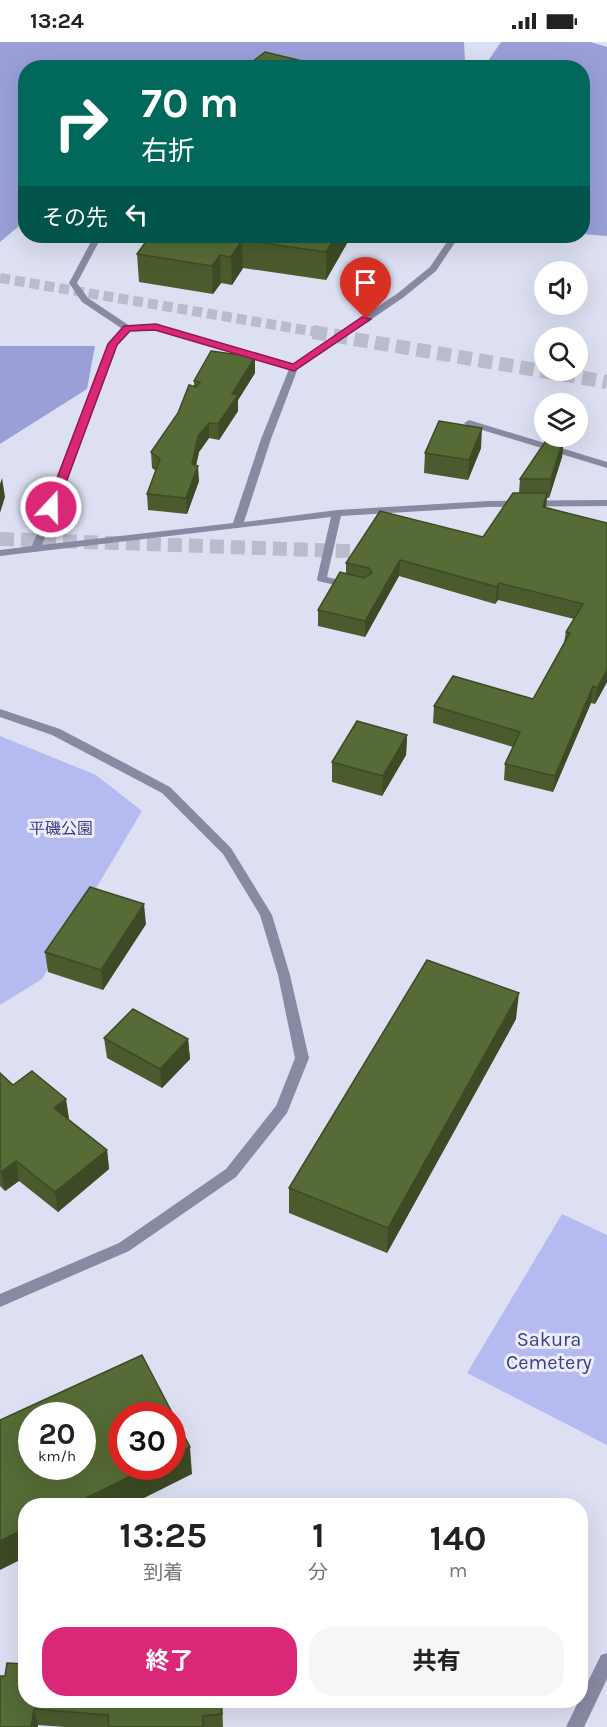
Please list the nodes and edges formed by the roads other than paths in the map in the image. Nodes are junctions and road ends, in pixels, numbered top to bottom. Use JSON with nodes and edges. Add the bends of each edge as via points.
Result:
{"nodes":[{"id":1,"x":94,"y":243,"type":"edge"},
{"id":2,"x":451,"y":243,"type":"edge"},
{"id":3,"x":127,"y":328,"type":"junction"},
{"id":4,"x":294,"y":368,"type":"junction"},
{"id":5,"x":469,"y":423,"type":"edge"},
{"id":6,"x":607,"y":465,"type":"edge"},
{"id":7,"x":607,"y":503,"type":"edge"},
{"id":8,"x":338,"y":513,"type":"junction"},
{"id":9,"x":238,"y":524,"type":"junction"},
{"id":10,"x":36,"y":548,"type":"junction"},
{"id":11,"x":0,"y":553,"type":"edge"},
{"id":12,"x":354,"y":587,"type":"edge"},
{"id":13,"x":0,"y":713,"type":"edge"},
{"id":14,"x":0,"y":1301,"type":"edge"},
{"id":15,"x":607,"y":1661,"type":"edge"},
{"id":16,"x":588,"y":1700,"type":"edge"},
{"id":17,"x":584,"y":1708,"type":"edge"},
{"id":18,"x":575,"y":1727,"type":"edge"}],
"edges":[{"from":1,"to":3,"type":"street","via":[[73,283],[85,300]]},
{"from":2,"to":4,"type":"street","via":[[433,269],[417,282]]},
{"from":3,"to":4,"type":"street","via":[[156,327]]},
{"from":3,"to":10,"type":"street","via":[[112,344]]},
{"from":4,"to":9,"type":"street"},
{"from":5,"to":6,"type":"street"},
{"from":7,"to":8,"type":"street","via":[[488,504]]},
{"from":8,"to":9,"type":"street"},
{"from":8,"to":12,"type":"street","via":[[322,579]]},
{"from":9,"to":10,"type":"street"},
{"from":10,"to":11,"type":"street"},
{"from":13,"to":14,"type":"street","via":[[56,732],[166,790],[227,851],[266,915],[302,1058],[282,1109],[231,1173],[124,1247]]},
{"from":15,"to":16,"type":"street"},
{"from":17,"to":18,"type":"street"}]}
